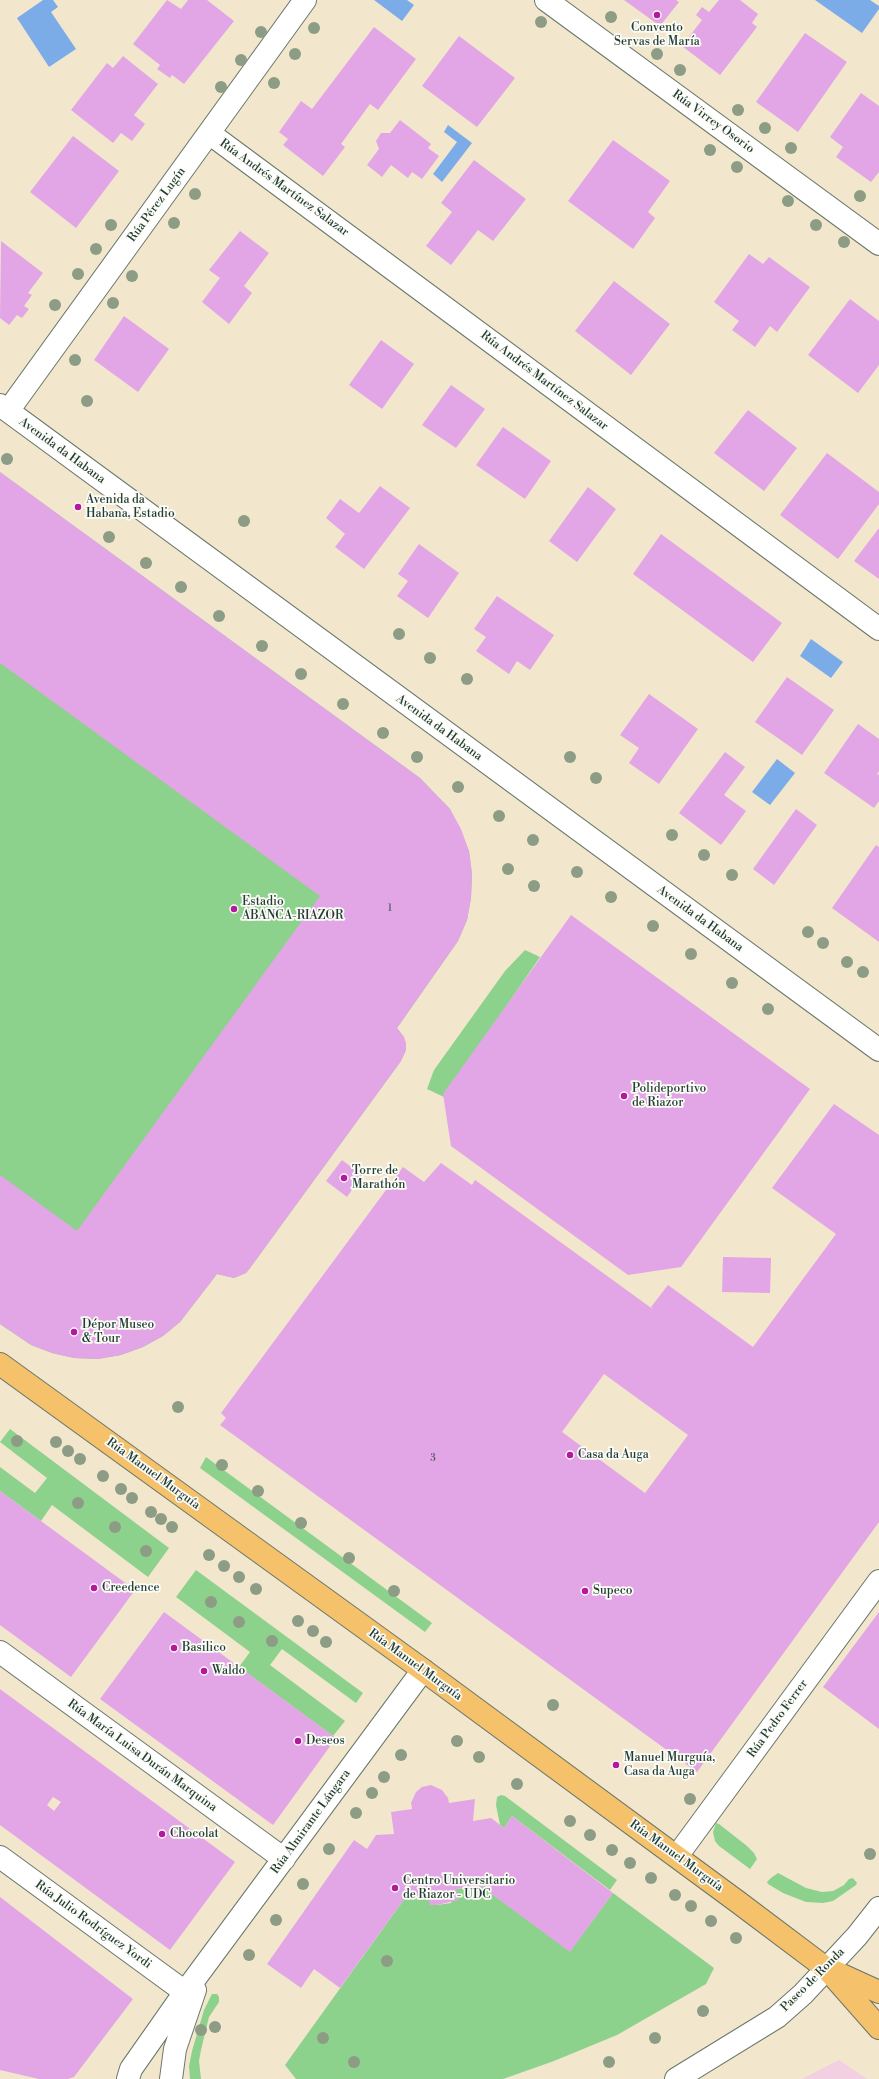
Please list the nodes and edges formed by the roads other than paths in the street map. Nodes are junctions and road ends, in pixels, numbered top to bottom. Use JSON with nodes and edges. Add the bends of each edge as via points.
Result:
{"nodes":[{"id":1,"x":305,"y":0,"type":"edge"},
{"id":2,"x":546,"y":0,"type":"edge"},
{"id":3,"x":209,"y":133,"type":"junction"},
{"id":4,"x":879,"y":244,"type":"edge"},
{"id":5,"x":4,"y":408,"type":"edge"},
{"id":6,"x":879,"y":629,"type":"edge"},
{"id":7,"x":878,"y":1047,"type":"edge"},
{"id":8,"x":0,"y":1364,"type":"edge"},
{"id":9,"x":879,"y":1581,"type":"edge"},
{"id":10,"x":0,"y":1652,"type":"edge"},
{"id":11,"x":422,"y":1670,"type":"junction"},
{"id":12,"x":676,"y":1856,"type":"junction"},
{"id":13,"x":0,"y":1857,"type":"edge"},
{"id":14,"x":284,"y":1859,"type":"junction"},
{"id":15,"x":879,"y":1908,"type":"edge"},
{"id":16,"x":827,"y":1968,"type":"junction"},
{"id":17,"x":199,"y":1975,"type":"junction"},
{"id":18,"x":185,"y":1992,"type":"junction"},
{"id":19,"x":879,"y":1992,"type":"edge"},
{"id":20,"x":879,"y":2028,"type":"edge"},
{"id":21,"x":128,"y":2079,"type":"edge"},
{"id":22,"x":171,"y":2079,"type":"edge"},
{"id":23,"x":676,"y":2079,"type":"edge"}],
"edges":[{"from":1,"to":3,"type":"street","name":"Rúa Pérez Lugín"},
{"from":2,"to":4,"type":"street","name":"Rúa Virrey Osorio"},
{"from":3,"to":5,"type":"street","name":"Rúa Pérez Lugín"},
{"from":3,"to":6,"type":"street","name":"Rúa Andrés Martínez Salazar"},
{"from":5,"to":7,"type":"street","name":"Avenida da Habana"},
{"from":8,"to":11,"type":"main road","name":"Rúa Manuel Murguía"},
{"from":9,"to":12,"type":"street","name":"Rúa Pedro Ferrer"},
{"from":10,"to":14,"type":"street","name":"Rúa María Luisa Durán Marquina"},
{"from":11,"to":12,"type":"main road","name":"Rúa Manuel Murguía"},
{"from":11,"to":14,"type":"street","name":"Rúa Almirante Lángara"},
{"from":12,"to":16,"type":"main road","name":"Rúa Manuel Murguía"},
{"from":13,"to":18,"type":"street","name":"Rúa Julio Rodríguez Yordi"},
{"from":14,"to":17,"type":"street","name":"Rúa Almirante Lángara"},
{"from":15,"to":16,"type":"street","name":"Paseo de Ronda"},
{"from":16,"to":19,"type":"main road","name":"Rúa Manuel Murguía"},
{"from":16,"to":20,"type":"main road","name":"Rúa Manuel Murguía"},
{"from":16,"to":23,"type":"street","name":"Paseo de Ronda","via":[[777,2017]]},
{"from":17,"to":18,"type":"street","name":"Rúa Almirante Lángara"},
{"from":17,"to":22,"type":"street","name":"Rúa Almirante Lángara","via":[[175,2049]]},
{"from":18,"to":21,"type":"street","name":"Rúa Almirante Lángara","via":[[131,2069]]}]}
